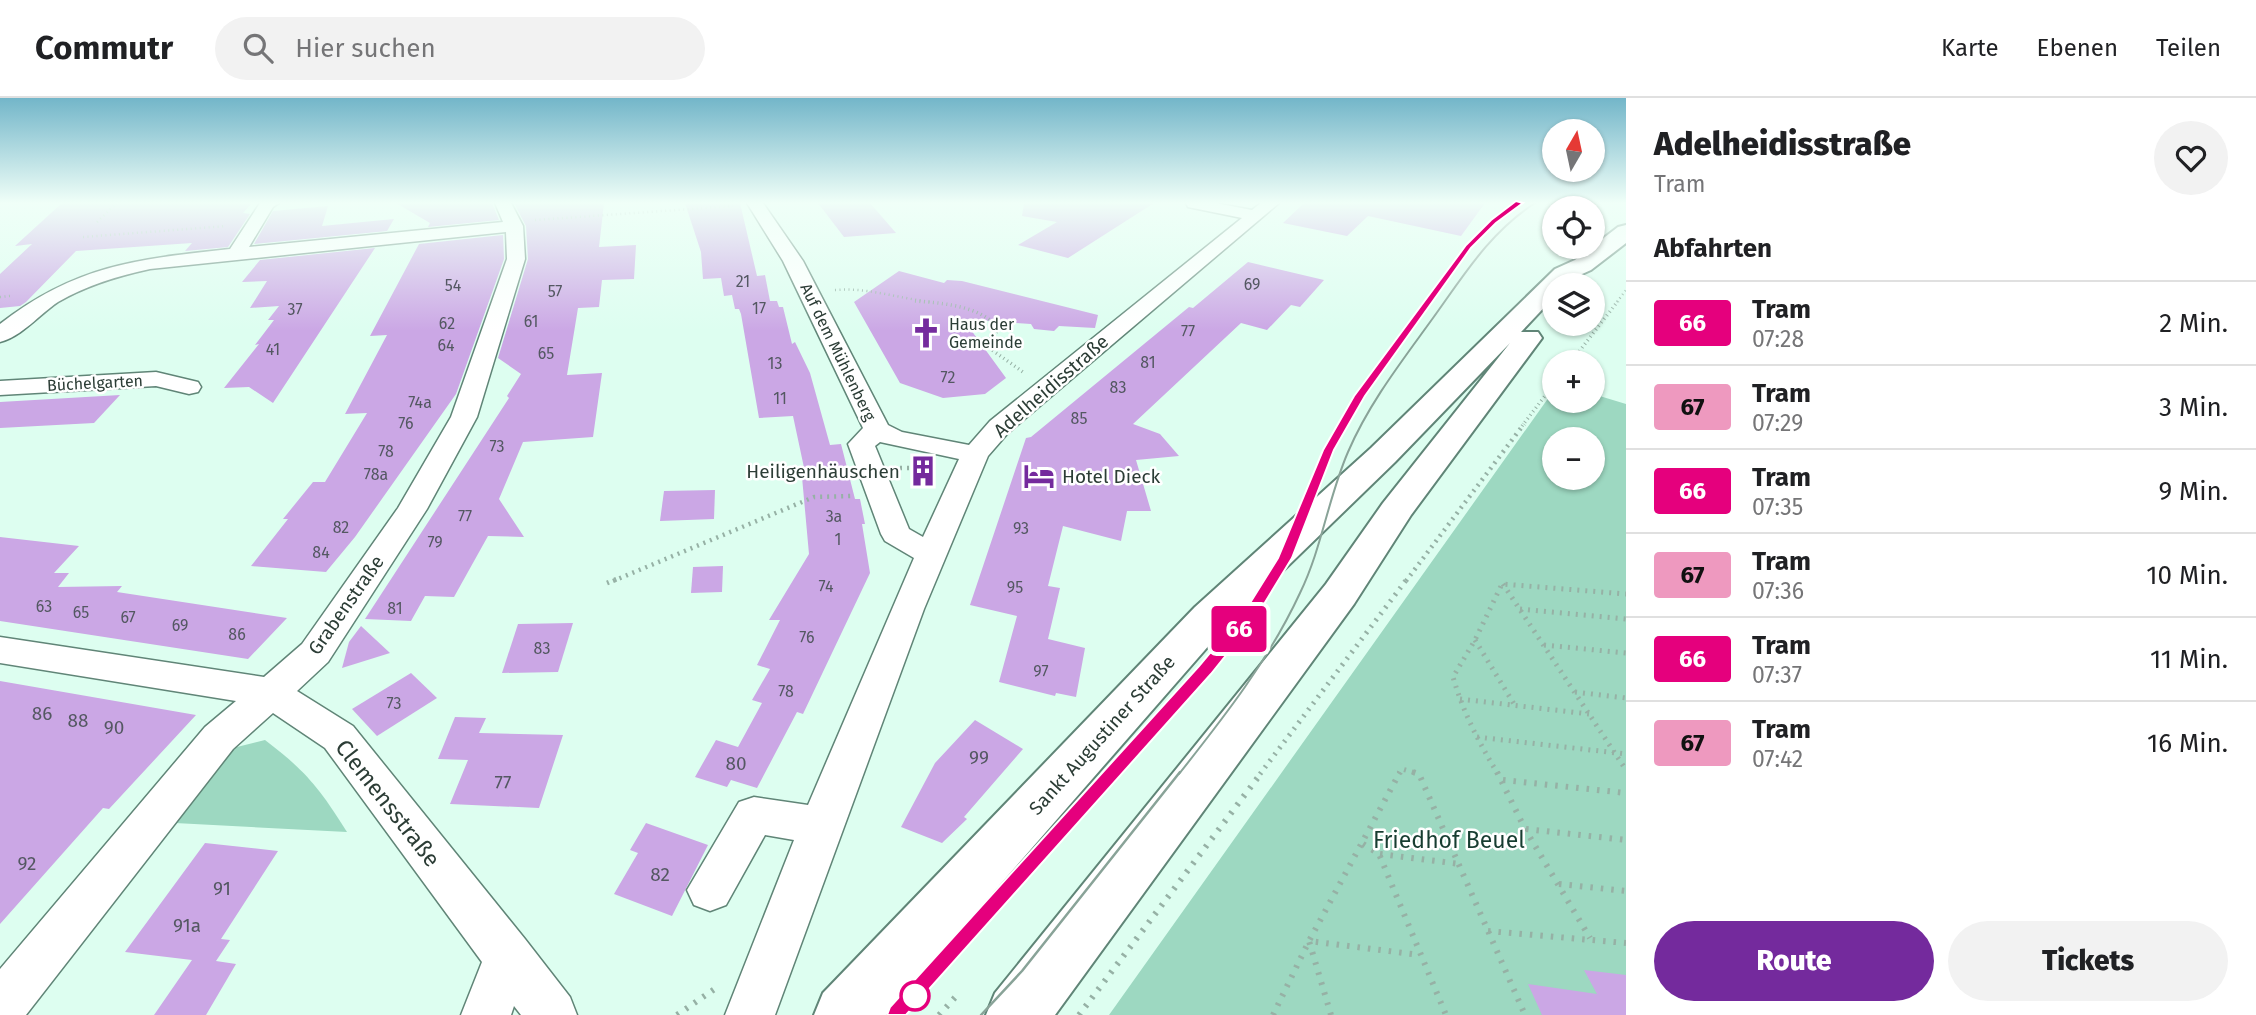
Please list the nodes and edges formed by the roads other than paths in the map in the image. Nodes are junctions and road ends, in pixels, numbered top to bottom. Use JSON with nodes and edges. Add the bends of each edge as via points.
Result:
{"nodes":[{"id":1,"x":241,"y":246,"type":"edge"},
{"id":2,"x":297,"y":246,"type":"edge"},
{"id":3,"x":517,"y":246,"type":"edge"},
{"id":4,"x":783,"y":246,"type":"edge"},
{"id":5,"x":1218,"y":246,"type":"edge"},
{"id":6,"x":1610,"y":246,"type":"edge"},
{"id":7,"x":236,"y":254,"type":"junction"},
{"id":8,"x":1578,"y":273,"type":"edge"},
{"id":9,"x":1542,"y":295,"type":"edge"},
{"id":10,"x":1542,"y":319,"type":"edge"},
{"id":11,"x":0,"y":335,"type":"edge"},
{"id":12,"x":189,"y":387,"type":"dead end"},
{"id":13,"x":0,"y":388,"type":"edge"},
{"id":14,"x":877,"y":430,"type":"junction"},
{"id":15,"x":963,"y":452,"type":"junction"},
{"id":16,"x":931,"y":555,"type":"junction"},
{"id":17,"x":0,"y":650,"type":"edge"},
{"id":18,"x":270,"y":692,"type":"junction"},
{"id":19,"x":821,"y":826,"type":"junction"},
{"id":20,"x":710,"y":890,"type":"dead end"},
{"id":21,"x":508,"y":956,"type":"junction"},
{"id":22,"x":732,"y":1003,"type":"edge"},
{"id":23,"x":0,"y":1008,"type":"edge"},
{"id":24,"x":486,"y":1015,"type":"edge"},
{"id":25,"x":552,"y":1015,"type":"edge"},
{"id":26,"x":845,"y":1015,"type":"edge"},
{"id":27,"x":1017,"y":1015,"type":"edge"}],
"edges":[{"from":1,"to":7,"type":"street"},
{"from":2,"to":7,"type":"street"},
{"from":3,"to":18,"type":"street","name":"Grabenstraße","via":[[464,417],[412,509],[315,653]]},
{"from":4,"to":14,"type":"street","name":"Auf dem Mühlenberg"},
{"from":5,"to":15,"type":"street","name":"Adelheidisstraße"},
{"from":6,"to":8,"type":"main road","name":"Sankt Augustiner Straße"},
{"from":7,"to":11,"type":"street","via":[[150,262],[91,277],[38,304]]},
{"from":9,"to":26,"type":"main road","name":"Sankt Augustiner Straße","via":[[1383,455],[1210,617]]},
{"from":10,"to":27,"type":"main road","via":[[1396,511],[1340,594]]},
{"from":12,"to":13,"type":"street","name":"Büchelgarten","via":[[156,379]]},
{"from":14,"to":15,"type":"street","name":"Auf dem Mühlenberg","via":[[895,439]]},
{"from":14,"to":16,"type":"street","name":"Auf dem Mühlenberg","via":[[861,444],[897,534]]},
{"from":15,"to":16,"type":"street","name":"Adelheidisstraße"},
{"from":16,"to":19,"type":"street","name":"Adelheidisstraße"},
{"from":17,"to":18,"type":"street","name":"Clemensstraße"},
{"from":18,"to":21,"type":"street","name":"Clemensstraße","via":[[339,737]]},
{"from":18,"to":23,"type":"street","name":"Grabenstraße","via":[[219,737]]},
{"from":19,"to":20,"type":"street","via":[[754,815]]},
{"from":19,"to":22,"type":"street","name":"Adelheidisstraße"},
{"from":21,"to":24,"type":"street"},
{"from":21,"to":25,"type":"street","name":"Clemensstraße"}]}
